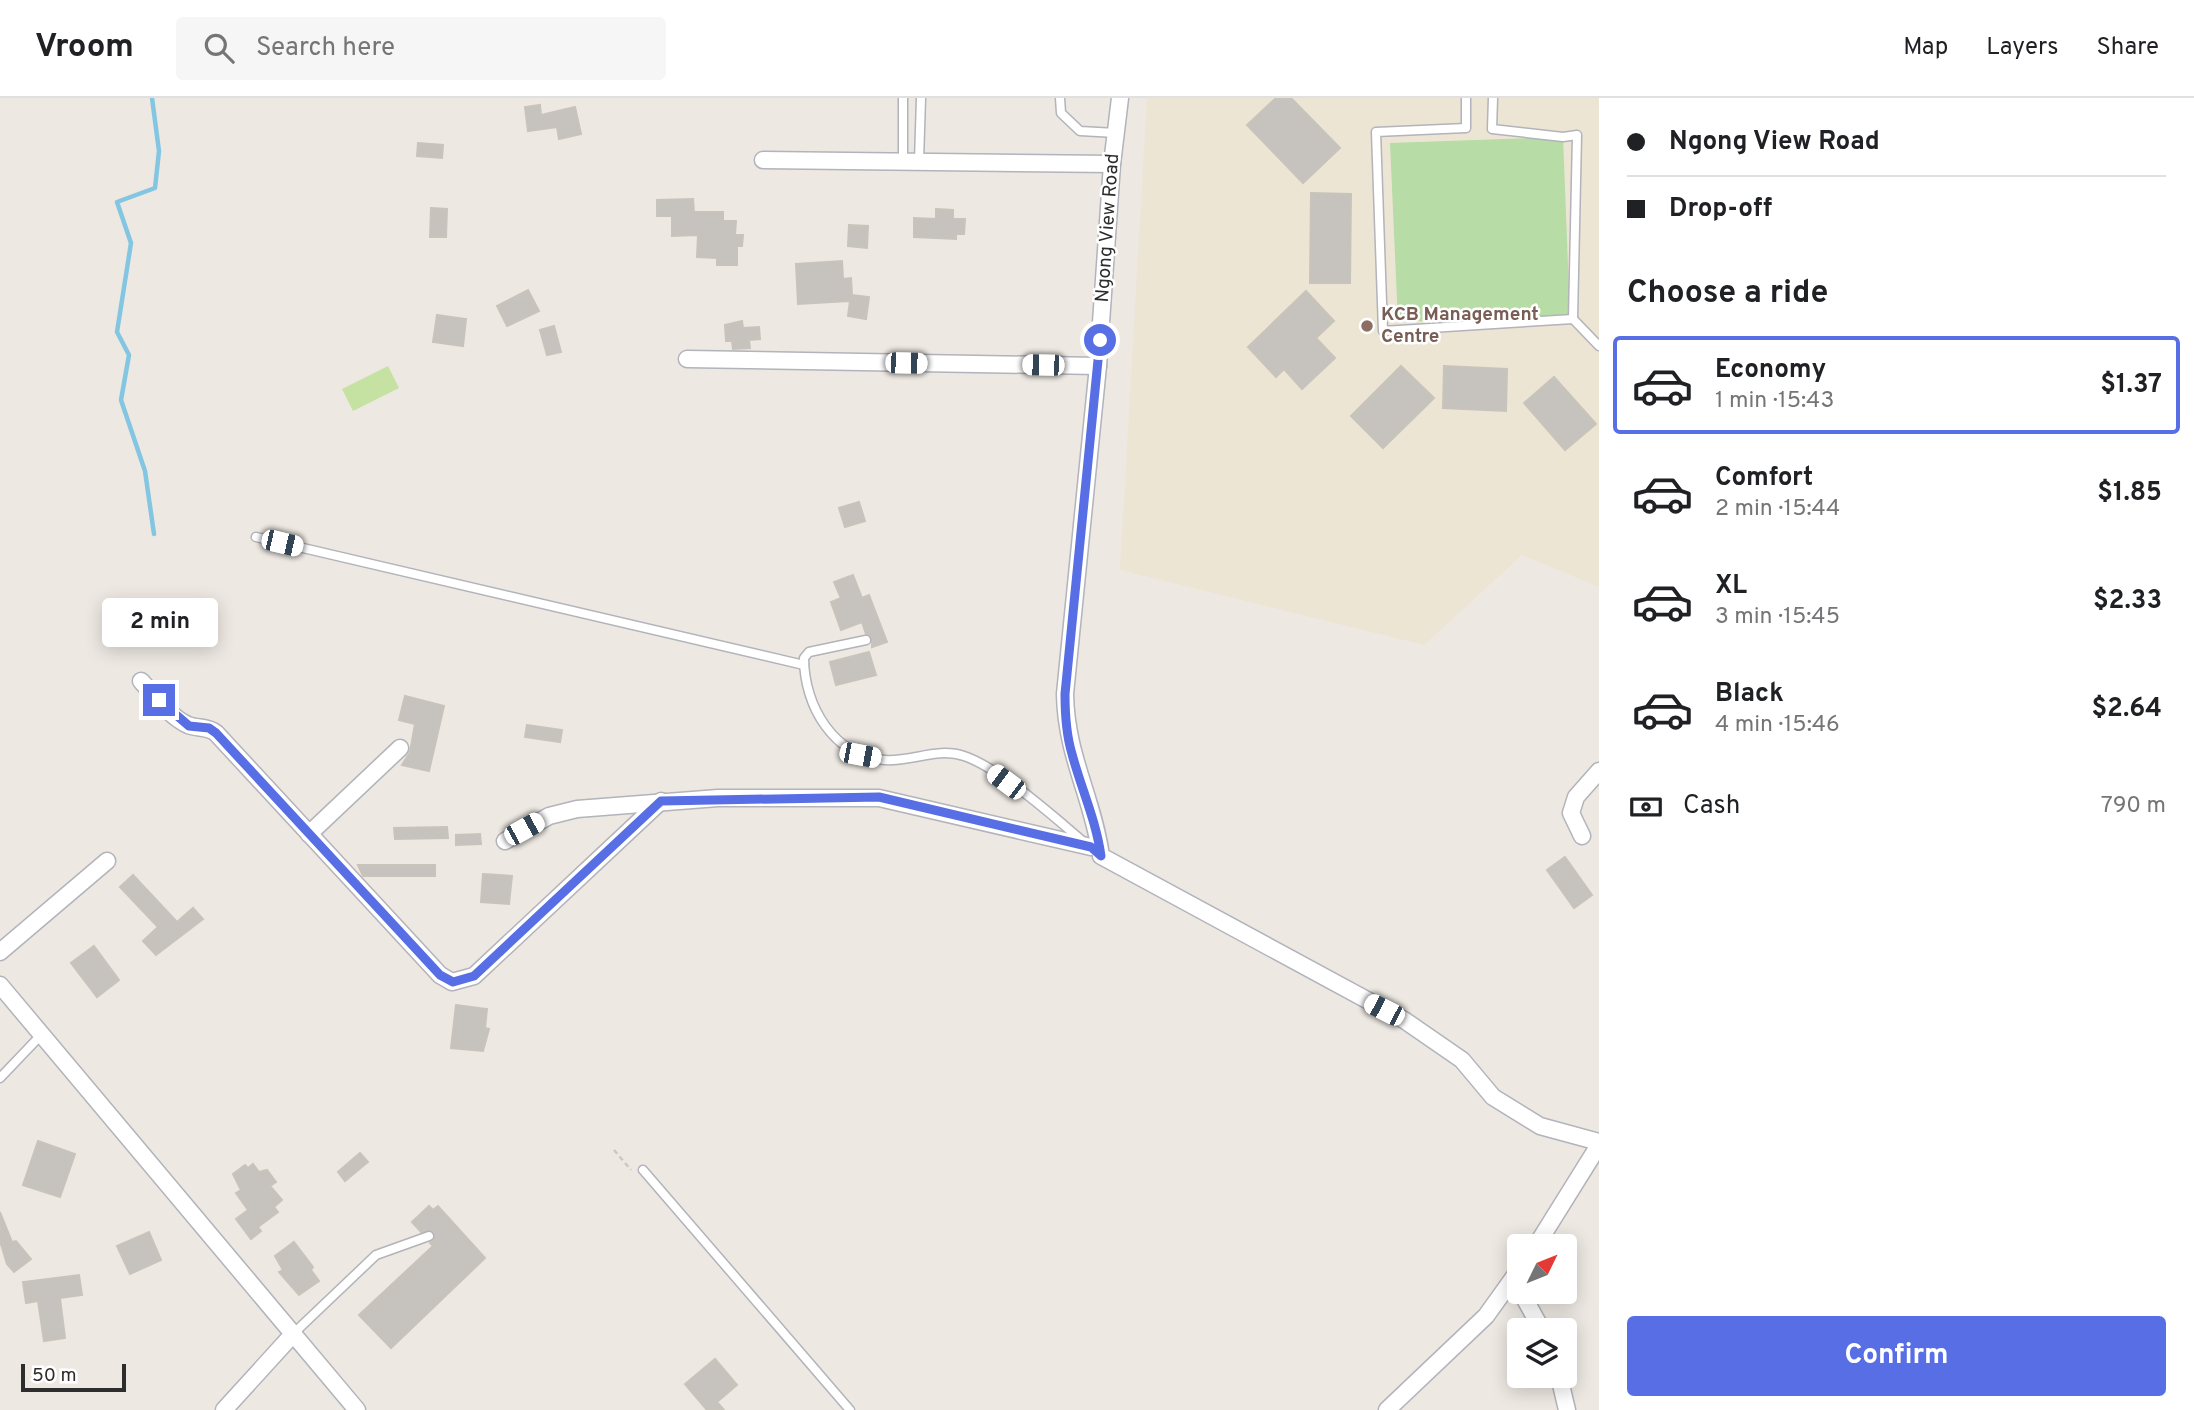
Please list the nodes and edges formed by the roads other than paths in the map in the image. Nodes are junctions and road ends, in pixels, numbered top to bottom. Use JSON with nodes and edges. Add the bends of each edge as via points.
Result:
{"nodes":[{"id":1,"x":903,"y":98,"type":"edge"},
{"id":2,"x":921,"y":98,"type":"edge"},
{"id":3,"x":1059,"y":98,"type":"edge"},
{"id":4,"x":1120,"y":98,"type":"edge"},
{"id":5,"x":1466,"y":98,"type":"edge"},
{"id":6,"x":1493,"y":98,"type":"edge"},
{"id":7,"x":1116,"y":133,"type":"junction"},
{"id":8,"x":763,"y":160,"type":"dead end"},
{"id":9,"x":911,"y":161,"type":"junction"},
{"id":10,"x":1112,"y":164,"type":"junction"},
{"id":11,"x":1573,"y":320,"type":"junction"},
{"id":12,"x":1599,"y":346,"type":"edge"},
{"id":13,"x":687,"y":359,"type":"dead end"},
{"id":14,"x":1098,"y":366,"type":"junction"},
{"id":15,"x":256,"y":537,"type":"dead end"},
{"id":16,"x":866,"y":640,"type":"dead end"},
{"id":17,"x":804,"y":665,"type":"junction"},
{"id":18,"x":141,"y":681,"type":"dead end"},
{"id":19,"x":400,"y":748,"type":"dead end"},
{"id":20,"x":1599,"y":771,"type":"edge"},
{"id":21,"x":661,"y":801,"type":"junction"},
{"id":22,"x":309,"y":834,"type":"junction"},
{"id":23,"x":1582,"y":836,"type":"dead end"},
{"id":24,"x":505,"y":841,"type":"dead end"},
{"id":25,"x":1096,"y":852,"type":"junction"},
{"id":26,"x":107,"y":861,"type":"dead end"},
{"id":27,"x":0,"y":953,"type":"edge"},
{"id":28,"x":0,"y":985,"type":"edge"},
{"id":29,"x":41,"y":1034,"type":"junction"},
{"id":30,"x":0,"y":1078,"type":"edge"},
{"id":31,"x":1599,"y":1144,"type":"edge"},
{"id":32,"x":643,"y":1170,"type":"dead end"},
{"id":33,"x":1543,"y":1234,"type":"edge"},
{"id":34,"x":429,"y":1236,"type":"dead end"},
{"id":35,"x":1507,"y":1294,"type":"edge"},
{"id":36,"x":294,"y":1333,"type":"junction"},
{"id":37,"x":1562,"y":1388,"type":"edge"},
{"id":38,"x":224,"y":1410,"type":"edge"},
{"id":39,"x":357,"y":1410,"type":"edge"},
{"id":40,"x":850,"y":1410,"type":"edge"},
{"id":41,"x":1387,"y":1410,"type":"edge"},
{"id":42,"x":1567,"y":1410,"type":"edge"}],
"edges":[{"from":1,"to":9,"type":"lane"},
{"from":2,"to":9,"type":"lane"},
{"from":3,"to":7,"type":"lane","via":[[1061,113],[1080,131]]},
{"from":4,"to":7,"type":"street","name":"Ngong View Road"},
{"from":5,"to":11,"type":"lane","via":[[1466,128],[1376,132],[1383,331]]},
{"from":6,"to":11,"type":"lane","via":[[1492,128],[1577,135]]},
{"from":7,"to":10,"type":"street","name":"Ngong View Road"},
{"from":8,"to":9,"type":"street"},
{"from":9,"to":10,"type":"street"},
{"from":10,"to":14,"type":"street","name":"Ngong View Road"},
{"from":11,"to":12,"type":"lane"},
{"from":13,"to":14,"type":"street"},
{"from":14,"to":25,"type":"street","name":"Ngong View Road","via":[[1065,694],[1065,724],[1094,821]]},
{"from":15,"to":17,"type":"lane"},
{"from":16,"to":17,"type":"lane","via":[[809,652]]},
{"from":17,"to":25,"type":"lane","via":[[813,706],[849,751],[887,760],[951,753],[966,757],[986,767]]},
{"from":18,"to":22,"type":"street","via":[[189,726],[216,733]]},
{"from":19,"to":22,"type":"street"},
{"from":20,"to":23,"type":"street","via":[[1576,797],[1571,813]]},
{"from":21,"to":22,"type":"street","via":[[474,976],[453,982],[440,975]]},
{"from":21,"to":24,"type":"street","via":[[548,816]]},
{"from":21,"to":25,"type":"street","via":[[879,797]]},
{"from":25,"to":31,"type":"street","via":[[1404,1020],[1452,1051],[1493,1097],[1529,1120]]},
{"from":26,"to":27,"type":"street"},
{"from":28,"to":29,"type":"street"},
{"from":29,"to":30,"type":"lane"},
{"from":29,"to":36,"type":"street"},
{"from":31,"to":33,"type":"street"},
{"from":32,"to":40,"type":"lane"},
{"from":34,"to":36,"type":"lane","via":[[376,1255]]},
{"from":35,"to":41,"type":"street"},
{"from":36,"to":38,"type":"street"},
{"from":36,"to":39,"type":"street"},
{"from":37,"to":42,"type":"street"}]}
